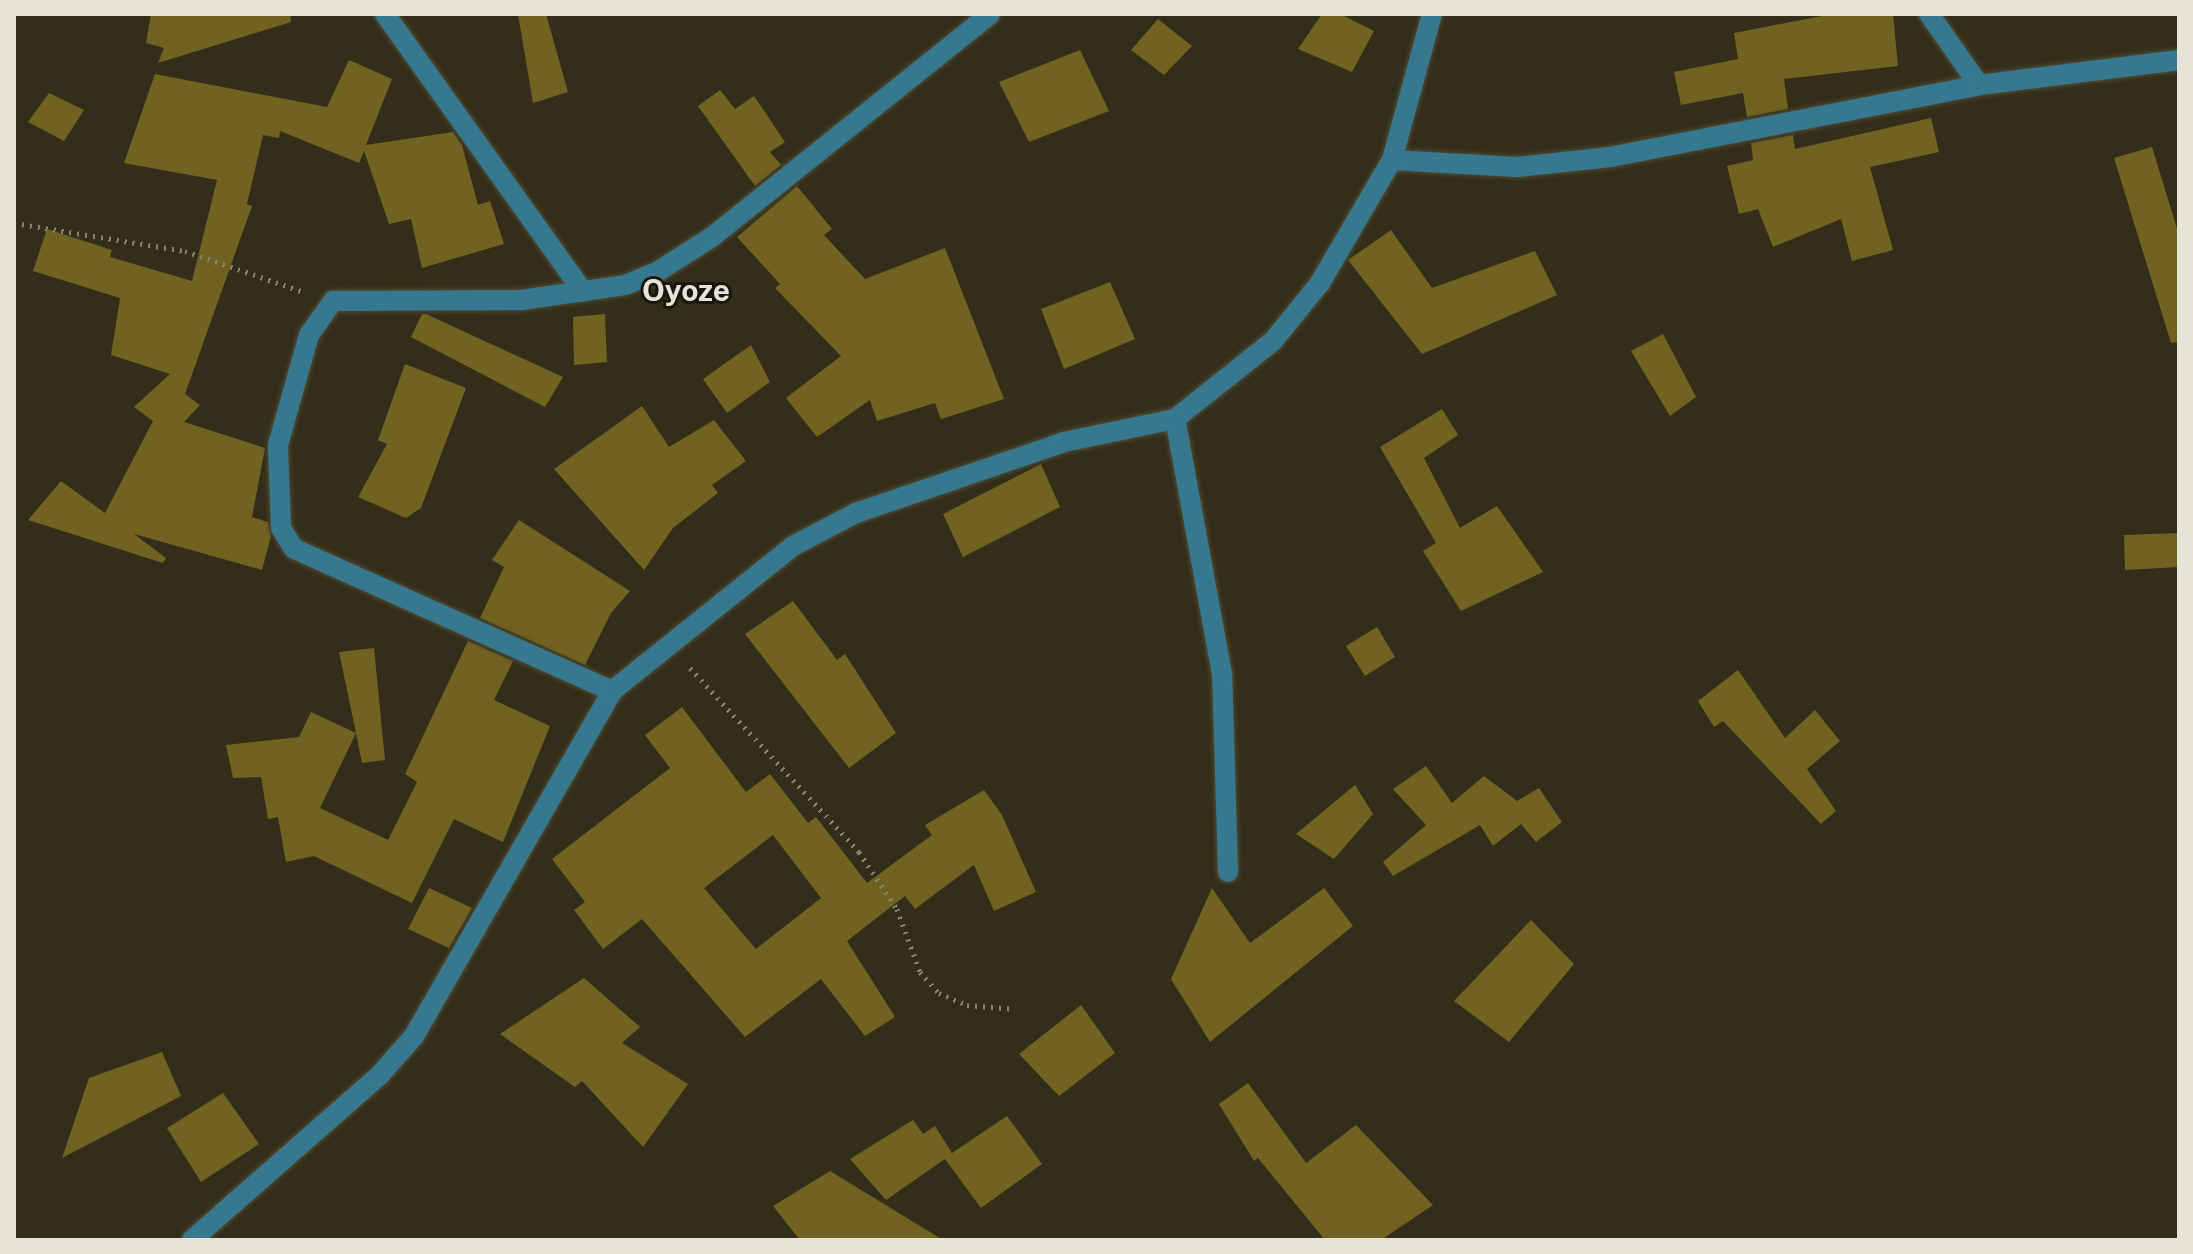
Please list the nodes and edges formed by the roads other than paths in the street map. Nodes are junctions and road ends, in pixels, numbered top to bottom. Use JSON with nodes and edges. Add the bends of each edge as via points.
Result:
{"nodes":[{"id":1,"x":385,"y":14,"type":"edge"},
{"id":2,"x":990,"y":14,"type":"edge"},
{"id":3,"x":1432,"y":14,"type":"edge"},
{"id":4,"x":1929,"y":14,"type":"edge"},
{"id":5,"x":2179,"y":60,"type":"edge"},
{"id":6,"x":1979,"y":85,"type":"junction"},
{"id":7,"x":1392,"y":160,"type":"junction"},
{"id":8,"x":583,"y":292,"type":"junction"},
{"id":9,"x":1175,"y":419,"type":"junction"},
{"id":10,"x":612,"y":691,"type":"junction"},
{"id":11,"x":1228,"y":872,"type":"dead end"},
{"id":12,"x":192,"y":1240,"type":"edge"}],
"edges":[{"from":1,"to":8,"type":"street"},
{"from":2,"to":8,"type":"street","via":[[712,237],[657,272]]},
{"from":3,"to":7,"type":"street"},
{"from":4,"to":6,"type":"street"},
{"from":5,"to":6,"type":"street"},
{"from":6,"to":7,"type":"street","via":[[1610,157],[1517,167]]},
{"from":7,"to":9,"type":"street","via":[[1299,315]]},
{"from":8,"to":10,"type":"street","via":[[521,300],[333,301],[309,335],[278,445],[281,528],[294,549]]},
{"from":9,"to":10,"type":"street","via":[[1064,442],[856,513],[793,546]]},
{"from":9,"to":11,"type":"street","via":[[1222,674]]},
{"from":10,"to":12,"type":"street","via":[[414,1036],[379,1076]]}]}
